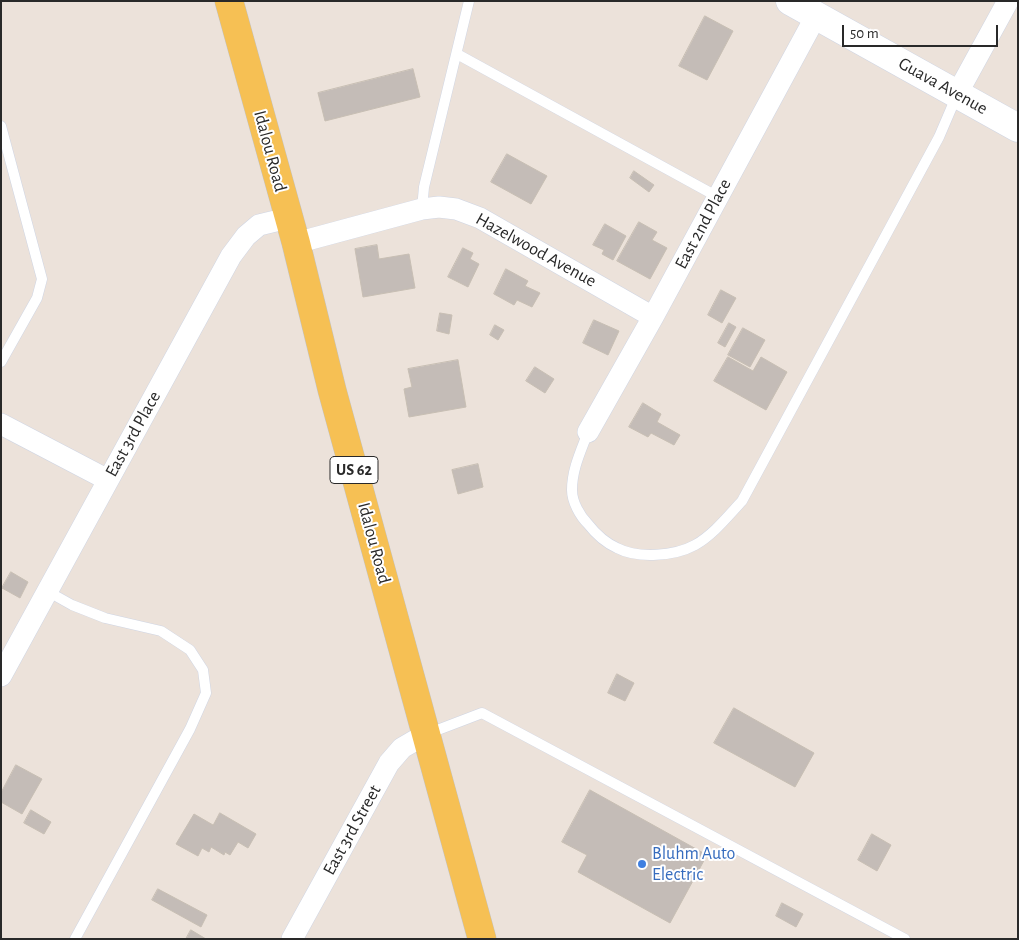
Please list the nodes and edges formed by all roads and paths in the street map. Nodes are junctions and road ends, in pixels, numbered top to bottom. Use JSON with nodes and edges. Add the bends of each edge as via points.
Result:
{"nodes":[{"id":1,"x":229,"y":1,"type":"edge"},
{"id":2,"x":469,"y":1,"type":"edge"},
{"id":3,"x":790,"y":1,"type":"edge"},
{"id":4,"x":1008,"y":1,"type":"edge"},
{"id":5,"x":816,"y":16,"type":"junction"},
{"id":6,"x":457,"y":54,"type":"junction"},
{"id":7,"x":957,"y":94,"type":"junction"},
{"id":8,"x":1,"y":126,"type":"edge"},
{"id":9,"x":1018,"y":128,"type":"edge"},
{"id":10,"x":718,"y":197,"type":"junction"},
{"id":11,"x":422,"y":209,"type":"junction"},
{"id":12,"x":292,"y":231,"type":"junction"},
{"id":13,"x":653,"y":317,"type":"junction"},
{"id":14,"x":1,"y":362,"type":"edge"},
{"id":15,"x":1,"y":424,"type":"edge"},
{"id":16,"x":588,"y":432,"type":"joint"},
{"id":17,"x":108,"y":480,"type":"junction"},
{"id":18,"x":47,"y":591,"type":"junction"},
{"id":19,"x":1,"y":676,"type":"edge"},
{"id":20,"x":426,"y":734,"type":"junction"},
{"id":21,"x":76,"y":939,"type":"edge"},
{"id":22,"x":292,"y":939,"type":"edge"},
{"id":23,"x":482,"y":939,"type":"edge"},
{"id":24,"x":905,"y":939,"type":"edge"}],
"edges":[{"from":1,"to":12,"type":"main road","name":"Idalou Road","number":"US 62"},
{"from":2,"to":6,"type":"lane"},
{"from":3,"to":5,"type":"street","name":"Guava Avenue"},
{"from":4,"to":7,"type":"street"},
{"from":5,"to":7,"type":"street","name":"Guava Avenue"},
{"from":5,"to":10,"type":"street","name":"East 2nd Place"},
{"from":6,"to":10,"type":"lane"},
{"from":6,"to":11,"type":"lane","via":[[424,187]]},
{"from":7,"to":9,"type":"street","name":"Guava Avenue"},
{"from":7,"to":16,"type":"lane","via":[[940,137],[742,501],[717,527],[695,545],[669,554],[641,555],[617,549],[595,533],[580,516],[572,492],[574,468]]},
{"from":8,"to":14,"type":"lane","via":[[42,280],[37,298]]},
{"from":10,"to":13,"type":"street","name":"East 2nd Place"},
{"from":11,"to":12,"type":"street","name":"Hazelwood Avenue"},
{"from":11,"to":13,"type":"street","name":"Hazelwood Avenue","via":[[456,209],[480,218]]},
{"from":12,"to":17,"type":"street","name":"East 3rd Place","via":[[259,225],[246,236]]},
{"from":12,"to":20,"type":"main road","name":"Idalou Road","number":"US 62"},
{"from":13,"to":16,"type":"street","name":"East 2nd Place"},
{"from":15,"to":17,"type":"street"},
{"from":17,"to":18,"type":"street","name":"East 3rd Place"},
{"from":18,"to":19,"type":"street","name":"East 3rd Place"},
{"from":18,"to":21,"type":"lane","via":[[105,618],[162,631],[190,650],[203,670],[206,693],[190,729]]},
{"from":20,"to":22,"type":"street","name":"East 3rd Street","via":[[402,748],[389,763]]},
{"from":20,"to":23,"type":"main road","name":"Idalou Road","number":"US 62"},
{"from":20,"to":24,"type":"lane","via":[[482,713]]}]}
